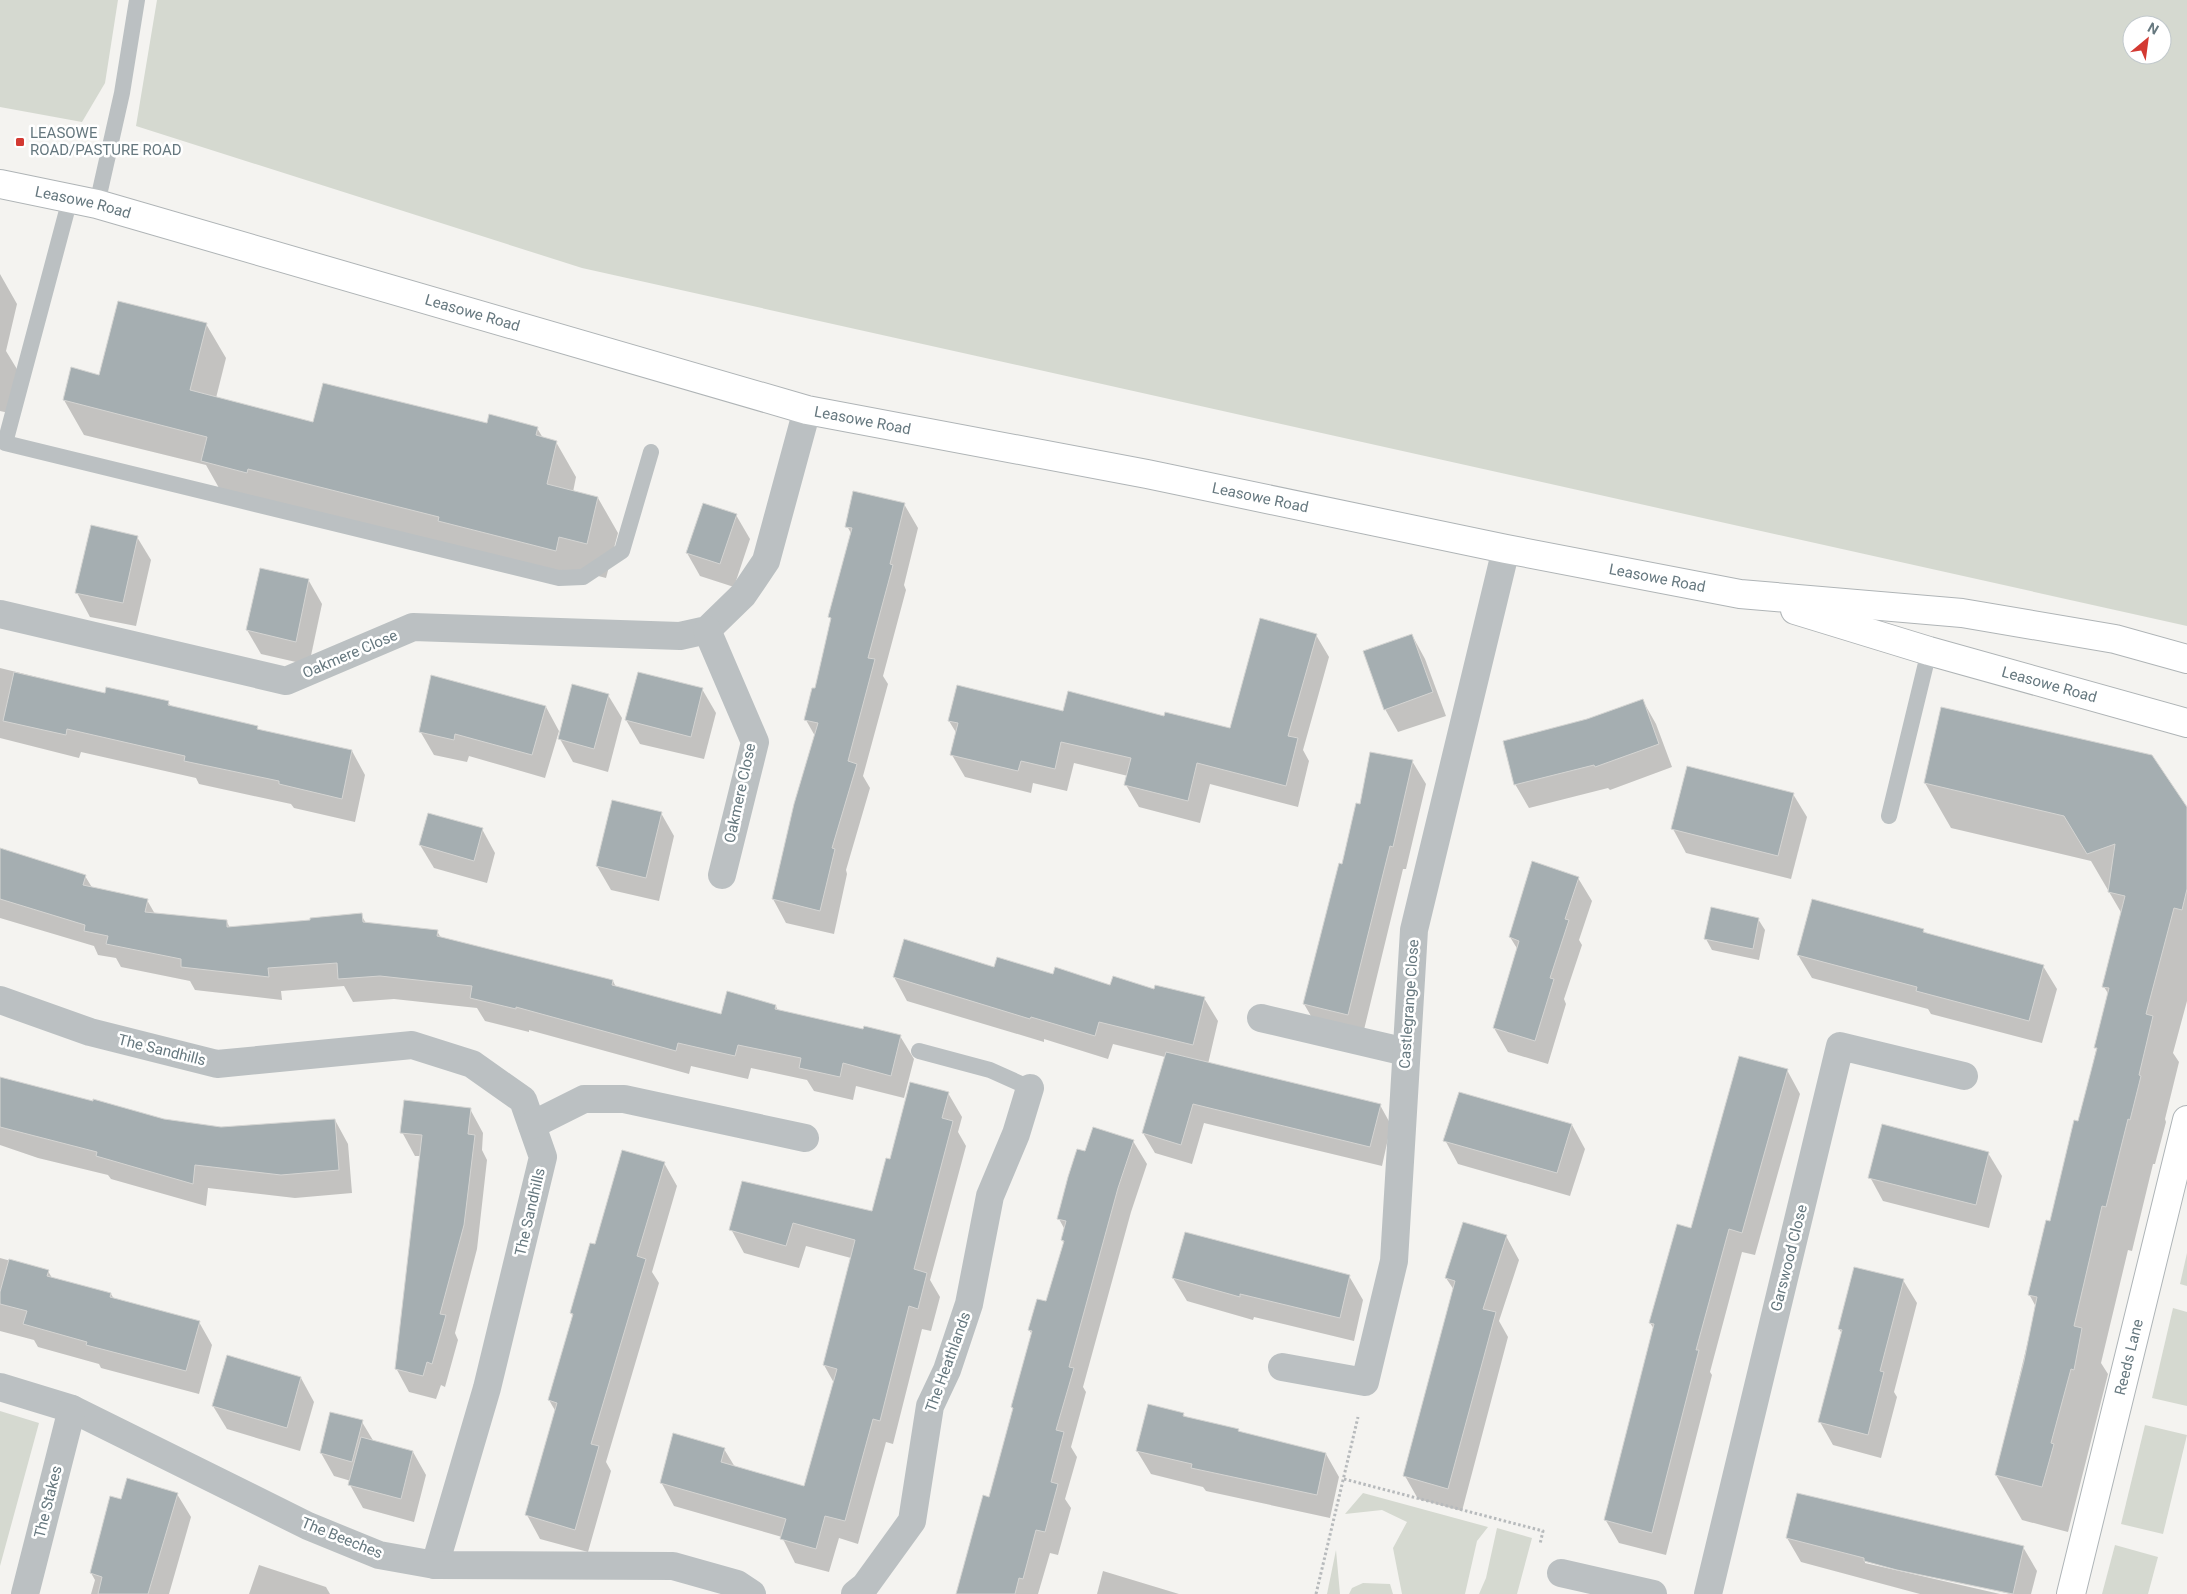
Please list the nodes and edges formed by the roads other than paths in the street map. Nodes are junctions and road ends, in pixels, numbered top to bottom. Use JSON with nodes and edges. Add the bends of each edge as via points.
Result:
{"nodes":[{"id":1,"x":137,"y":0,"type":"edge"},
{"id":2,"x":0,"y":184,"type":"edge"},
{"id":3,"x":70,"y":198,"type":"junction"},
{"id":4,"x":97,"y":204,"type":"junction"},
{"id":5,"x":807,"y":410,"type":"junction"},
{"id":6,"x":3,"y":442,"type":"edge"},
{"id":7,"x":651,"y":452,"type":"dead end"},
{"id":8,"x":1506,"y":549,"type":"junction"},
{"id":9,"x":1740,"y":594,"type":"junction"},
{"id":10,"x":0,"y":614,"type":"edge"},
{"id":11,"x":707,"y":630,"type":"junction"},
{"id":12,"x":1928,"y":651,"type":"junction"},
{"id":13,"x":2187,"y":659,"type":"edge"},
{"id":14,"x":2187,"y":723,"type":"edge"},
{"id":15,"x":1889,"y":816,"type":"dead end"},
{"id":16,"x":722,"y":875,"type":"dead end"},
{"id":17,"x":0,"y":1000,"type":"edge"},
{"id":18,"x":1261,"y":1018,"type":"dead end"},
{"id":19,"x":919,"y":1051,"type":"dead end"},
{"id":20,"x":1406,"y":1052,"type":"junction"},
{"id":21,"x":1964,"y":1076,"type":"dead end"},
{"id":22,"x":1030,"y":1088,"type":"joint"},
{"id":23,"x":2187,"y":1120,"type":"edge"},
{"id":24,"x":532,"y":1125,"type":"junction"},
{"id":25,"x":806,"y":1138,"type":"dead end"},
{"id":26,"x":1282,"y":1367,"type":"dead end"},
{"id":27,"x":0,"y":1387,"type":"edge"},
{"id":28,"x":72,"y":1409,"type":"junction"},
{"id":29,"x":435,"y":1565,"type":"junction"},
{"id":30,"x":1561,"y":1573,"type":"road end"},
{"id":31,"x":25,"y":1594,"type":"edge"},
{"id":32,"x":752,"y":1594,"type":"edge"},
{"id":33,"x":855,"y":1594,"type":"edge"},
{"id":34,"x":1653,"y":1594,"type":"edge"},
{"id":35,"x":1708,"y":1594,"type":"edge"},
{"id":36,"x":2071,"y":1594,"type":"edge"}],
"edges":[{"from":1,"to":4,"type":"lane","via":[[122,93]]},
{"from":2,"to":3,"type":"main road","name":"Leasowe Road"},
{"from":3,"to":4,"type":"main road","name":"Leasowe Road"},
{"from":3,"to":6,"type":"lane"},
{"from":4,"to":5,"type":"main road","name":"Leasowe Road"},
{"from":5,"to":8,"type":"main road","name":"Leasowe Road","via":[[1147,474]]},
{"from":5,"to":11,"type":"street","via":[[766,561],[743,595]]},
{"from":6,"to":7,"type":"lane","via":[[559,578],[583,577],[622,551]]},
{"from":8,"to":9,"type":"main road","name":"Leasowe Road"},
{"from":8,"to":20,"type":"street","name":"Castlegrange Close","via":[[1414,930]]},
{"from":9,"to":12,"type":"main road","name":"Leasowe Road"},
{"from":9,"to":13,"type":"main road","name":"Leasowe Road","via":[[1962,613],[2115,639]]},
{"from":10,"to":11,"type":"street","name":"Oakmere Close","via":[[286,681],[412,627],[680,636]]},
{"from":11,"to":16,"type":"street","name":"Oakmere Close","via":[[755,742]]},
{"from":12,"to":14,"type":"main road","name":"Leasowe Road"},
{"from":12,"to":15,"type":"lane"},
{"from":17,"to":24,"type":"street","name":"The Sandhills","via":[[90,1032],[217,1064],[412,1045],[472,1064],[523,1100]]},
{"from":18,"to":20,"type":"street"},
{"from":19,"to":22,"type":"lane","via":[[990,1070]]},
{"from":20,"to":26,"type":"street","name":"Castlegrange Close","via":[[1394,1261],[1365,1382]]},
{"from":21,"to":35,"type":"street","name":"Garswood Close","via":[[1840,1046]]},
{"from":22,"to":33,"type":"street","name":"The Heathlands","via":[[1016,1134],[990,1196],[969,1304],[947,1370],[930,1406],[912,1522]]},
{"from":23,"to":36,"type":"main road","name":"Reeds Lane"},
{"from":24,"to":25,"type":"street","via":[[584,1099],[624,1099]]},
{"from":24,"to":29,"type":"street","name":"The Sandhills","via":[[543,1157],[487,1388]]},
{"from":27,"to":28,"type":"street","name":"The Beeches"},
{"from":28,"to":29,"type":"street","name":"The Beeches","via":[[308,1526],[379,1555]]},
{"from":28,"to":31,"type":"street","name":"The Stakes"},
{"from":29,"to":32,"type":"street","name":"The Beeches","via":[[673,1566],[737,1584]]},
{"from":30,"to":34,"type":"street"}]}
